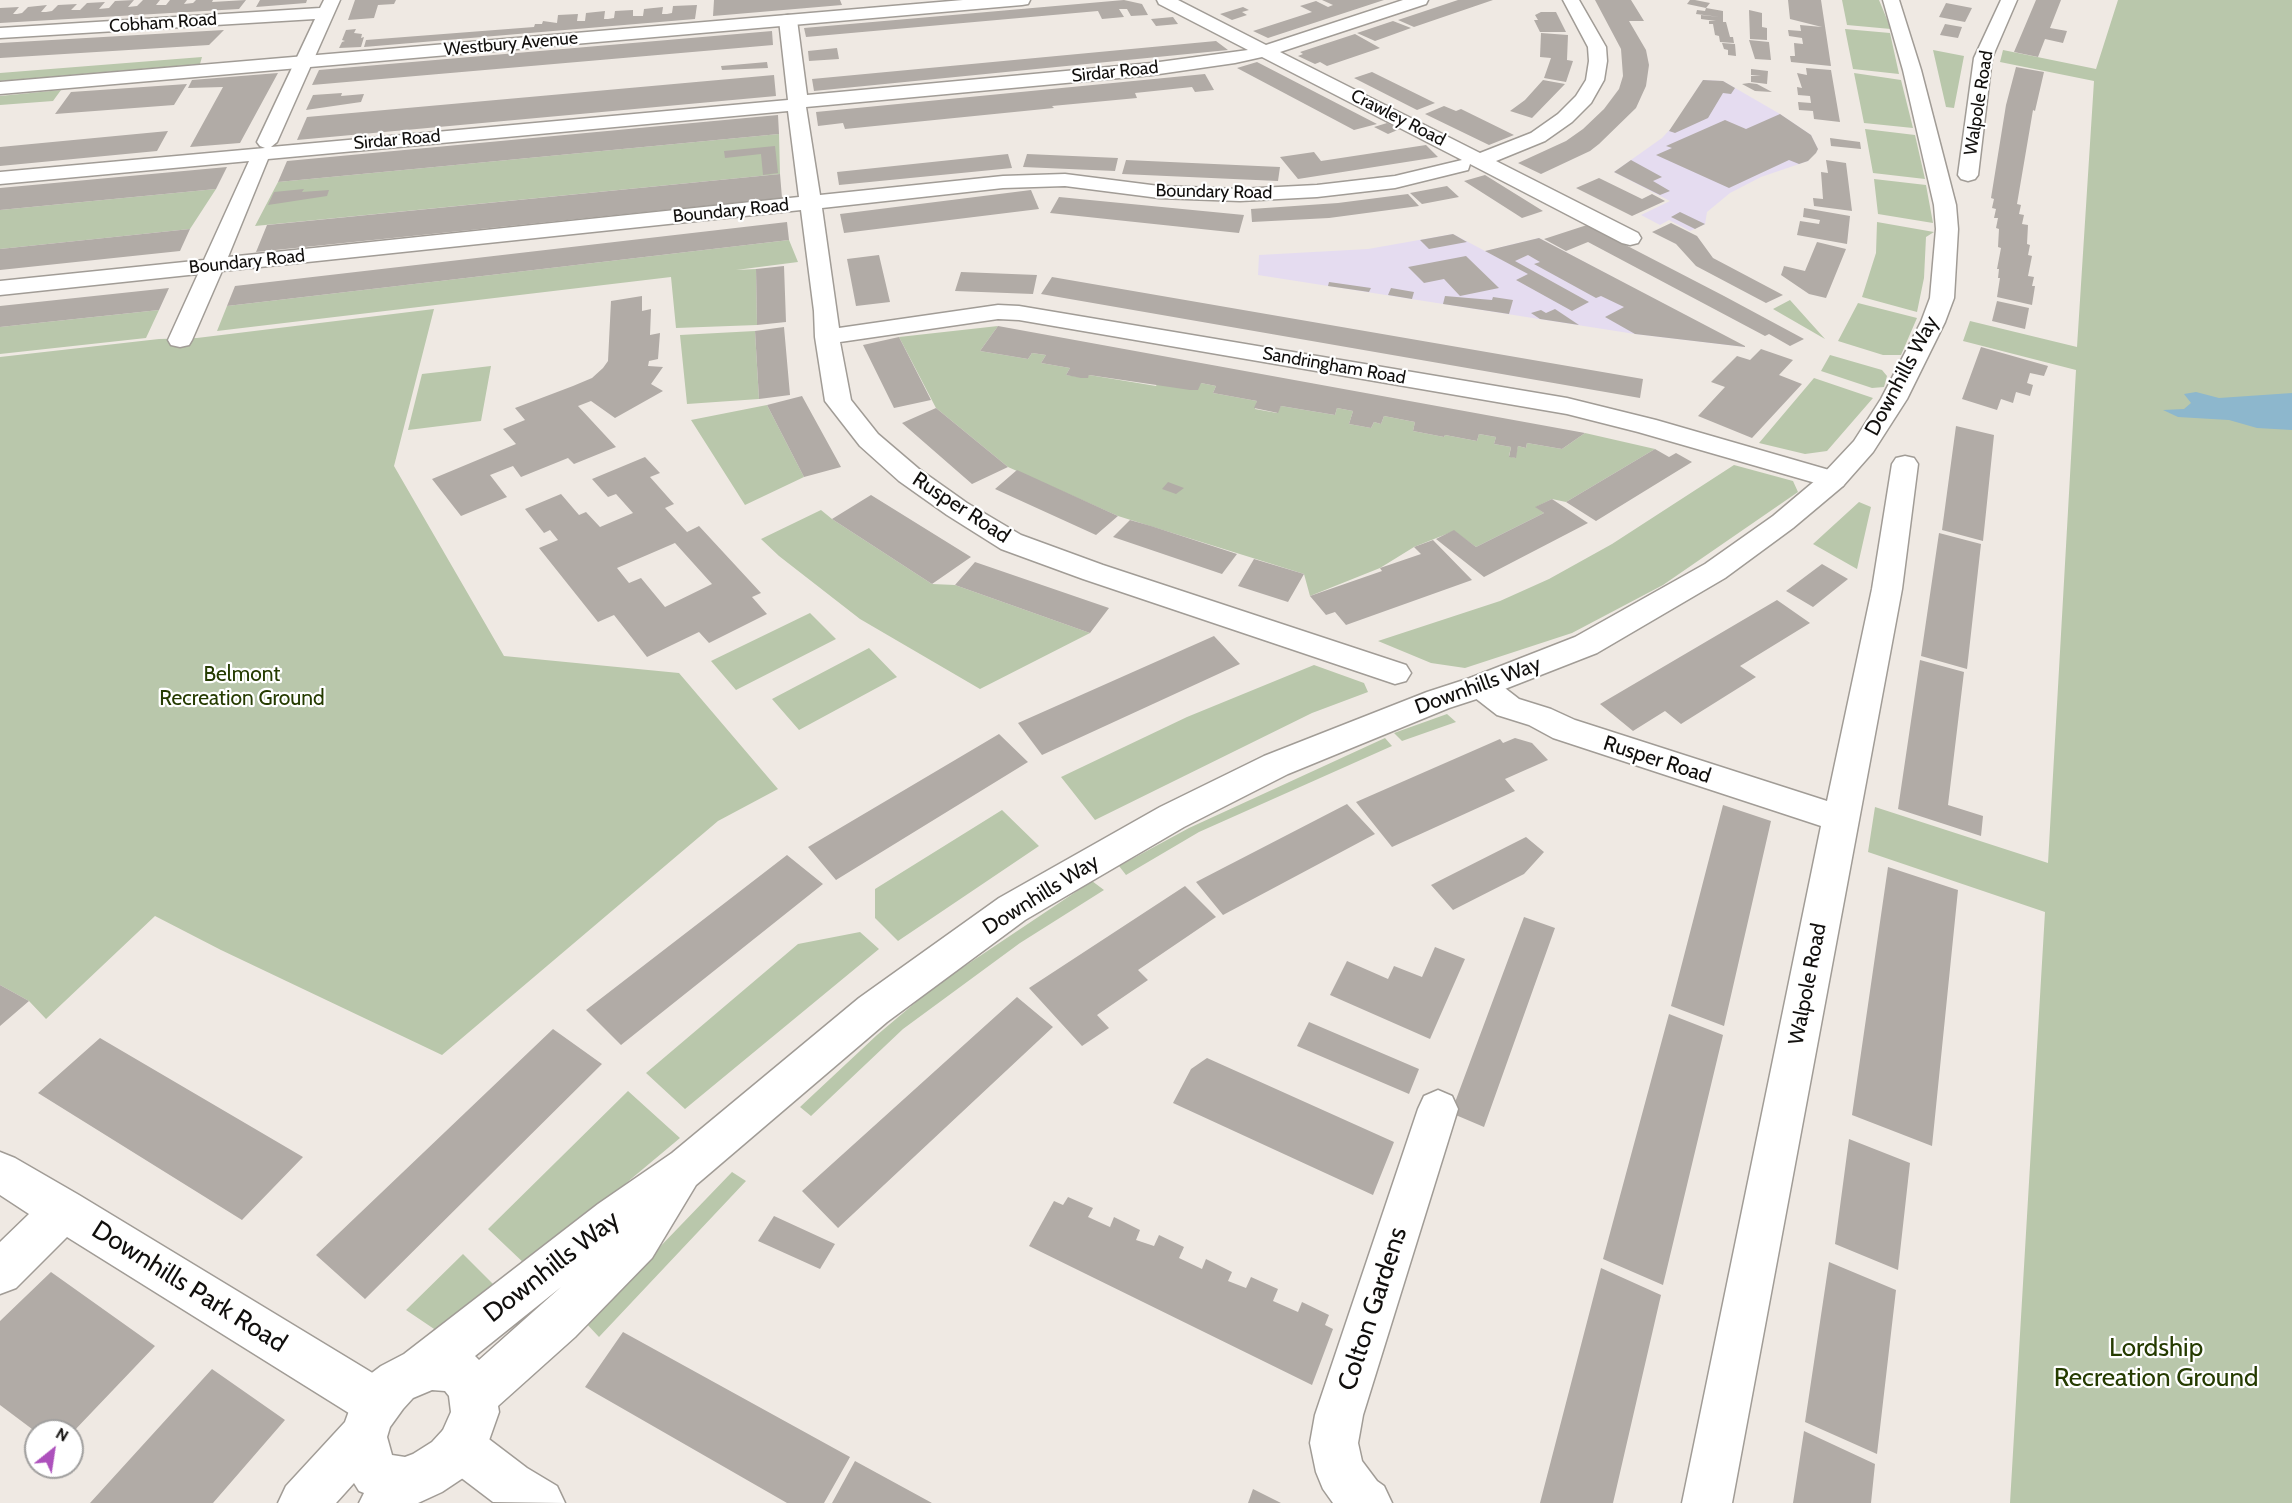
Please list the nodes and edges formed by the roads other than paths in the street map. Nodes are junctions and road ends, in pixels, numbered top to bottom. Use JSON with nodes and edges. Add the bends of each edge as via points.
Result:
{"nodes":[{"id":1,"x":1022,"y":0,"type":"edge"},
{"id":2,"x":1165,"y":0,"type":"edge"},
{"id":3,"x":1420,"y":0,"type":"edge"},
{"id":4,"x":1571,"y":0,"type":"edge"},
{"id":5,"x":1891,"y":0,"type":"edge"},
{"id":6,"x":2009,"y":0,"type":"edge"},
{"id":7,"x":992,"y":1,"type":"edge"},
{"id":8,"x":329,"y":6,"type":"edge"},
{"id":9,"x":788,"y":20,"type":"junction"},
{"id":10,"x":0,"y":33,"type":"edge"},
{"id":11,"x":1265,"y":51,"type":"junction"},
{"id":12,"x":302,"y":62,"type":"junction"},
{"id":13,"x":0,"y":88,"type":"edge"},
{"id":14,"x":797,"y":103,"type":"junction"},
{"id":15,"x":1482,"y":160,"type":"junction"},
{"id":16,"x":1461,"y":166,"type":"dead end"},
{"id":17,"x":1968,"y":175,"type":"dead end"},
{"id":18,"x":0,"y":178,"type":"edge"},
{"id":19,"x":810,"y":202,"type":"junction"},
{"id":20,"x":1630,"y":238,"type":"dead end"},
{"id":21,"x":213,"y":266,"type":"junction"},
{"id":22,"x":0,"y":288,"type":"edge"},
{"id":23,"x":827,"y":337,"type":"junction"},
{"id":24,"x":180,"y":340,"type":"dead end"},
{"id":25,"x":1905,"y":464,"type":"dead end"},
{"id":26,"x":1833,"y":480,"type":"junction"},
{"id":27,"x":1395,"y":673,"type":"dead end"},
{"id":28,"x":1481,"y":686,"type":"junction"},
{"id":29,"x":1840,"y":819,"type":"junction"},
{"id":30,"x":1438,"y":1109,"type":"dead end"},
{"id":31,"x":687,"y":1167,"type":"junction"},
{"id":32,"x":0,"y":1172,"type":"edge"},
{"id":33,"x":64,"y":1210,"type":"junction"},
{"id":34,"x":0,"y":1272,"type":"edge"},
{"id":35,"x":420,"y":1370,"type":"junction"},
{"id":36,"x":474,"y":1396,"type":"junction"},
{"id":37,"x":370,"y":1420,"type":"junction"},
{"id":38,"x":460,"y":1447,"type":"junction"},
{"id":39,"x":394,"y":1492,"type":"edge"},
{"id":40,"x":303,"y":1503,"type":"edge"},
{"id":41,"x":540,"y":1503,"type":"edge"},
{"id":42,"x":1367,"y":1503,"type":"edge"},
{"id":43,"x":1707,"y":1503,"type":"edge"}],
"edges":[{"from":1,"to":7,"type":"street","name":"Westbury Avenue"},
{"from":2,"to":11,"type":"street","name":"Crawley Road"},
{"from":3,"to":11,"type":"street","name":"Sirdar Road"},
{"from":4,"to":15,"type":"street","via":[[1597,47],[1595,80],[1584,99],[1538,137]]},
{"from":5,"to":26,"type":"street","name":"Downhills Way","via":[[1945,205],[1942,298],[1894,399],[1864,446]]},
{"from":6,"to":17,"type":"street","name":"Walpole Road","via":[[1984,53],[1965,123]]},
{"from":7,"to":9,"type":"street","name":"Westbury Avenue"},
{"from":8,"to":10,"type":"street","name":"Cobham Road"},
{"from":8,"to":12,"type":"street"},
{"from":9,"to":12,"type":"street","name":"Westbury Avenue"},
{"from":9,"to":14,"type":"street","name":"Rusper Road"},
{"from":11,"to":14,"type":"street","name":"Sirdar Road","via":[[1152,69]]},
{"from":11,"to":15,"type":"street","name":"Crawley Road"},
{"from":12,"to":13,"type":"street","name":"Westbury Avenue"},
{"from":12,"to":21,"type":"street"},
{"from":14,"to":18,"type":"street","name":"Sirdar Road"},
{"from":14,"to":19,"type":"street","name":"Rusper Road"},
{"from":15,"to":20,"type":"street","name":"Crawley Road"},
{"from":16,"to":19,"type":"street","name":"Boundary Road","via":[[1395,182],[1317,191],[1240,195],[1159,192],[1065,180],[1003,182]]},
{"from":19,"to":21,"type":"street","name":"Boundary Road"},
{"from":19,"to":23,"type":"street","name":"Rusper Road"},
{"from":21,"to":22,"type":"street","name":"Boundary Road"},
{"from":21,"to":24,"type":"street"},
{"from":23,"to":26,"type":"street","name":"Sandringham Road","via":[[998,312],[1019,313],[1567,406]]},
{"from":23,"to":27,"type":"street","name":"Rusper Road","via":[[838,401],[868,440],[909,475],[1011,542]]},
{"from":25,"to":29,"type":"street","name":"Walpole Road","via":[[1888,499],[1887,589]]},
{"from":26,"to":28,"type":"street","name":"Downhills Way","via":[[1715,571],[1586,645]]},
{"from":28,"to":29,"type":"street","name":"Rusper Road","via":[[1508,706],[1564,729]]},
{"from":28,"to":31,"type":"street","name":"Downhills Way","via":[[1276,765],[1172,817],[1017,906],[873,1010]]},
{"from":29,"to":43,"type":"street","name":"Walpole Road"},
{"from":30,"to":42,"type":"street","name":"Colton Gardens","via":[[1342,1404],[1334,1443],[1340,1472]]},
{"from":31,"to":35,"type":"street","name":"Downhills Way","via":[[613,1219]]},
{"from":31,"to":36,"type":"street","name":"Downhills Way","via":[[637,1243],[559,1321]]},
{"from":32,"to":33,"type":"street","name":"Downhills Park Road"},
{"from":33,"to":34,"type":"street"},
{"from":33,"to":37,"type":"street","name":"Downhills Park Road"},
{"from":35,"to":36,"type":"street","via":[[451,1369],[466,1379]]},
{"from":35,"to":37,"type":"street","via":[[397,1382]]},
{"from":36,"to":38,"type":"street","via":[[472,1421]]},
{"from":37,"to":39,"type":"street","via":[[366,1458]]},
{"from":37,"to":40,"type":"street"},
{"from":38,"to":39,"type":"street","via":[[449,1460]]},
{"from":38,"to":41,"type":"street"}]}
